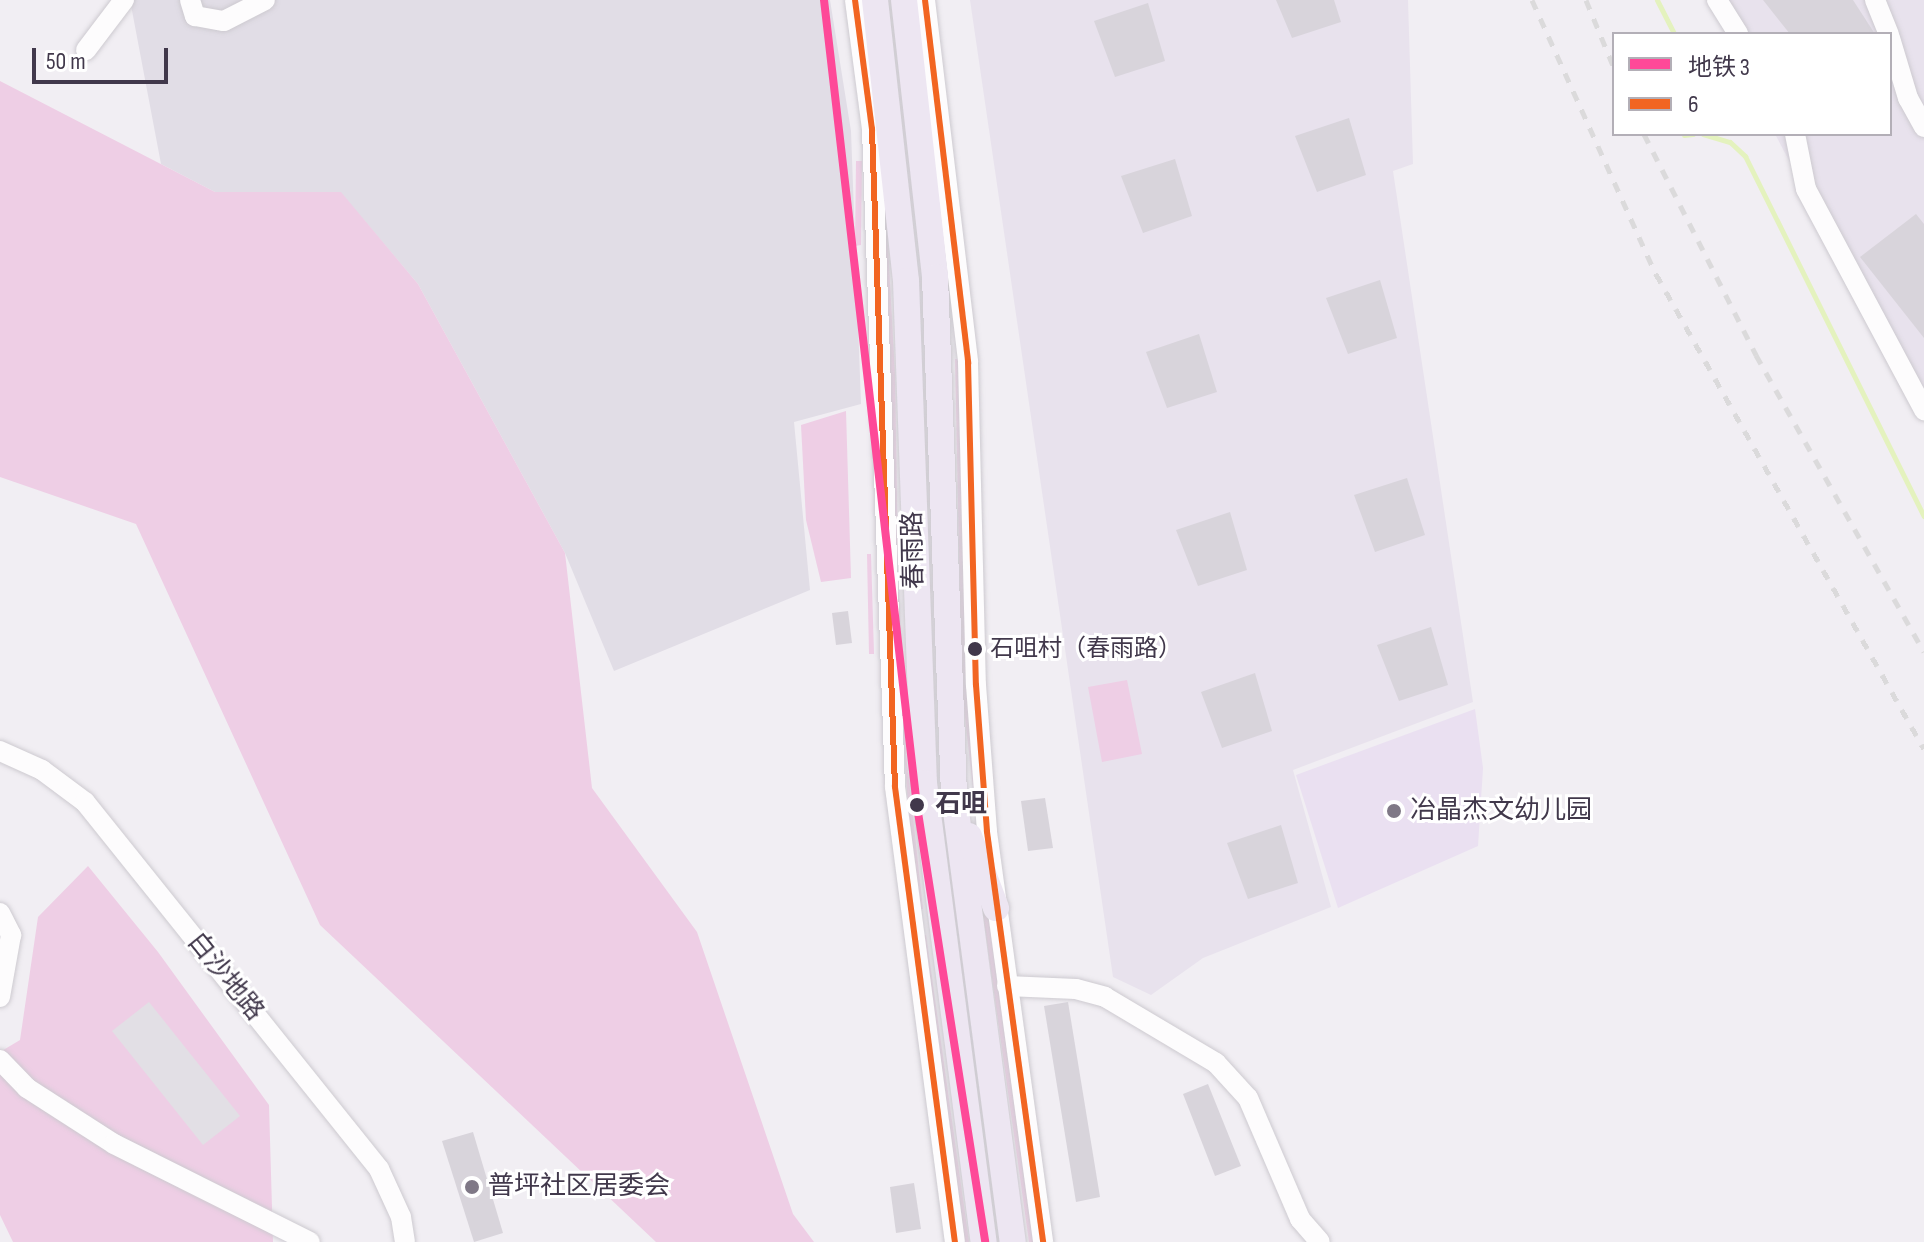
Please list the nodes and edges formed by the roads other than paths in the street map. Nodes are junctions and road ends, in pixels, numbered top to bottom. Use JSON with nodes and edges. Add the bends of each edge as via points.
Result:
{"nodes":[{"id":1,"x":124,"y":0,"type":"edge"},
{"id":2,"x":190,"y":0,"type":"edge"},
{"id":3,"x":265,"y":0,"type":"edge"},
{"id":4,"x":855,"y":0,"type":"edge"},
{"id":5,"x":875,"y":0,"type":"edge"},
{"id":6,"x":904,"y":0,"type":"edge"},
{"id":7,"x":925,"y":0,"type":"edge"},
{"id":8,"x":1717,"y":0,"type":"edge"},
{"id":9,"x":1875,"y":0,"type":"edge"},
{"id":10,"x":1737,"y":32,"type":"edge"},
{"id":11,"x":1887,"y":32,"type":"edge"},
{"id":12,"x":1892,"y":46,"type":"edge"},
{"id":13,"x":86,"y":50,"type":"dead end"},
{"id":14,"x":1924,"y":127,"type":"edge"},
{"id":15,"x":1795,"y":136,"type":"edge"},
{"id":16,"x":1924,"y":410,"type":"edge"},
{"id":17,"x":0,"y":751,"type":"edge"},
{"id":18,"x":954,"y":796,"type":"junction"},
{"id":19,"x":996,"y":908,"type":"junction"},
{"id":20,"x":0,"y":913,"type":"edge"},
{"id":21,"x":1007,"y":986,"type":"junction"},
{"id":22,"x":0,"y":997,"type":"edge"},
{"id":23,"x":0,"y":1060,"type":"edge"},
{"id":24,"x":310,"y":1242,"type":"edge"},
{"id":25,"x":405,"y":1242,"type":"edge"},
{"id":26,"x":955,"y":1242,"type":"edge"},
{"id":27,"x":984,"y":1242,"type":"edge"},
{"id":28,"x":1013,"y":1242,"type":"edge"},
{"id":29,"x":1043,"y":1242,"type":"edge"},
{"id":30,"x":1320,"y":1242,"type":"edge"}],
"edges":[{"from":1,"to":13,"type":"street"},
{"from":2,"to":3,"type":"street","via":[[195,16],[224,21]]},
{"from":4,"to":26,"type":"street","via":[[872,129],[895,787]]},
{"from":5,"to":27,"type":"main road","name":"春雨路","via":[[906,281],[924,783]]},
{"from":6,"to":18,"type":"main road","name":"春雨路","via":[[935,277]]},
{"from":7,"to":19,"type":"street","via":[[968,362],[976,685]]},
{"from":8,"to":10,"type":"street"},
{"from":9,"to":11,"type":"street"},
{"from":12,"to":14,"type":"street","via":[[1908,98]]},
{"from":15,"to":16,"type":"street","via":[[1799,174],[1819,217]]},
{"from":17,"to":25,"type":"street","name":"白沙地路","via":[[42,770],[85,802],[379,1169],[401,1217]]},
{"from":18,"to":19,"type":"main road"},
{"from":18,"to":28,"type":"main road","name":"春雨路"},
{"from":19,"to":21,"type":"street"},
{"from":20,"to":22,"type":"street","via":[[11,935]]},
{"from":21,"to":29,"type":"street"},
{"from":21,"to":30,"type":"street","via":[[1076,989],[1105,997],[1216,1063],[1248,1098],[1300,1219]]},
{"from":23,"to":24,"type":"street","via":[[27,1088],[114,1144]]}]}
